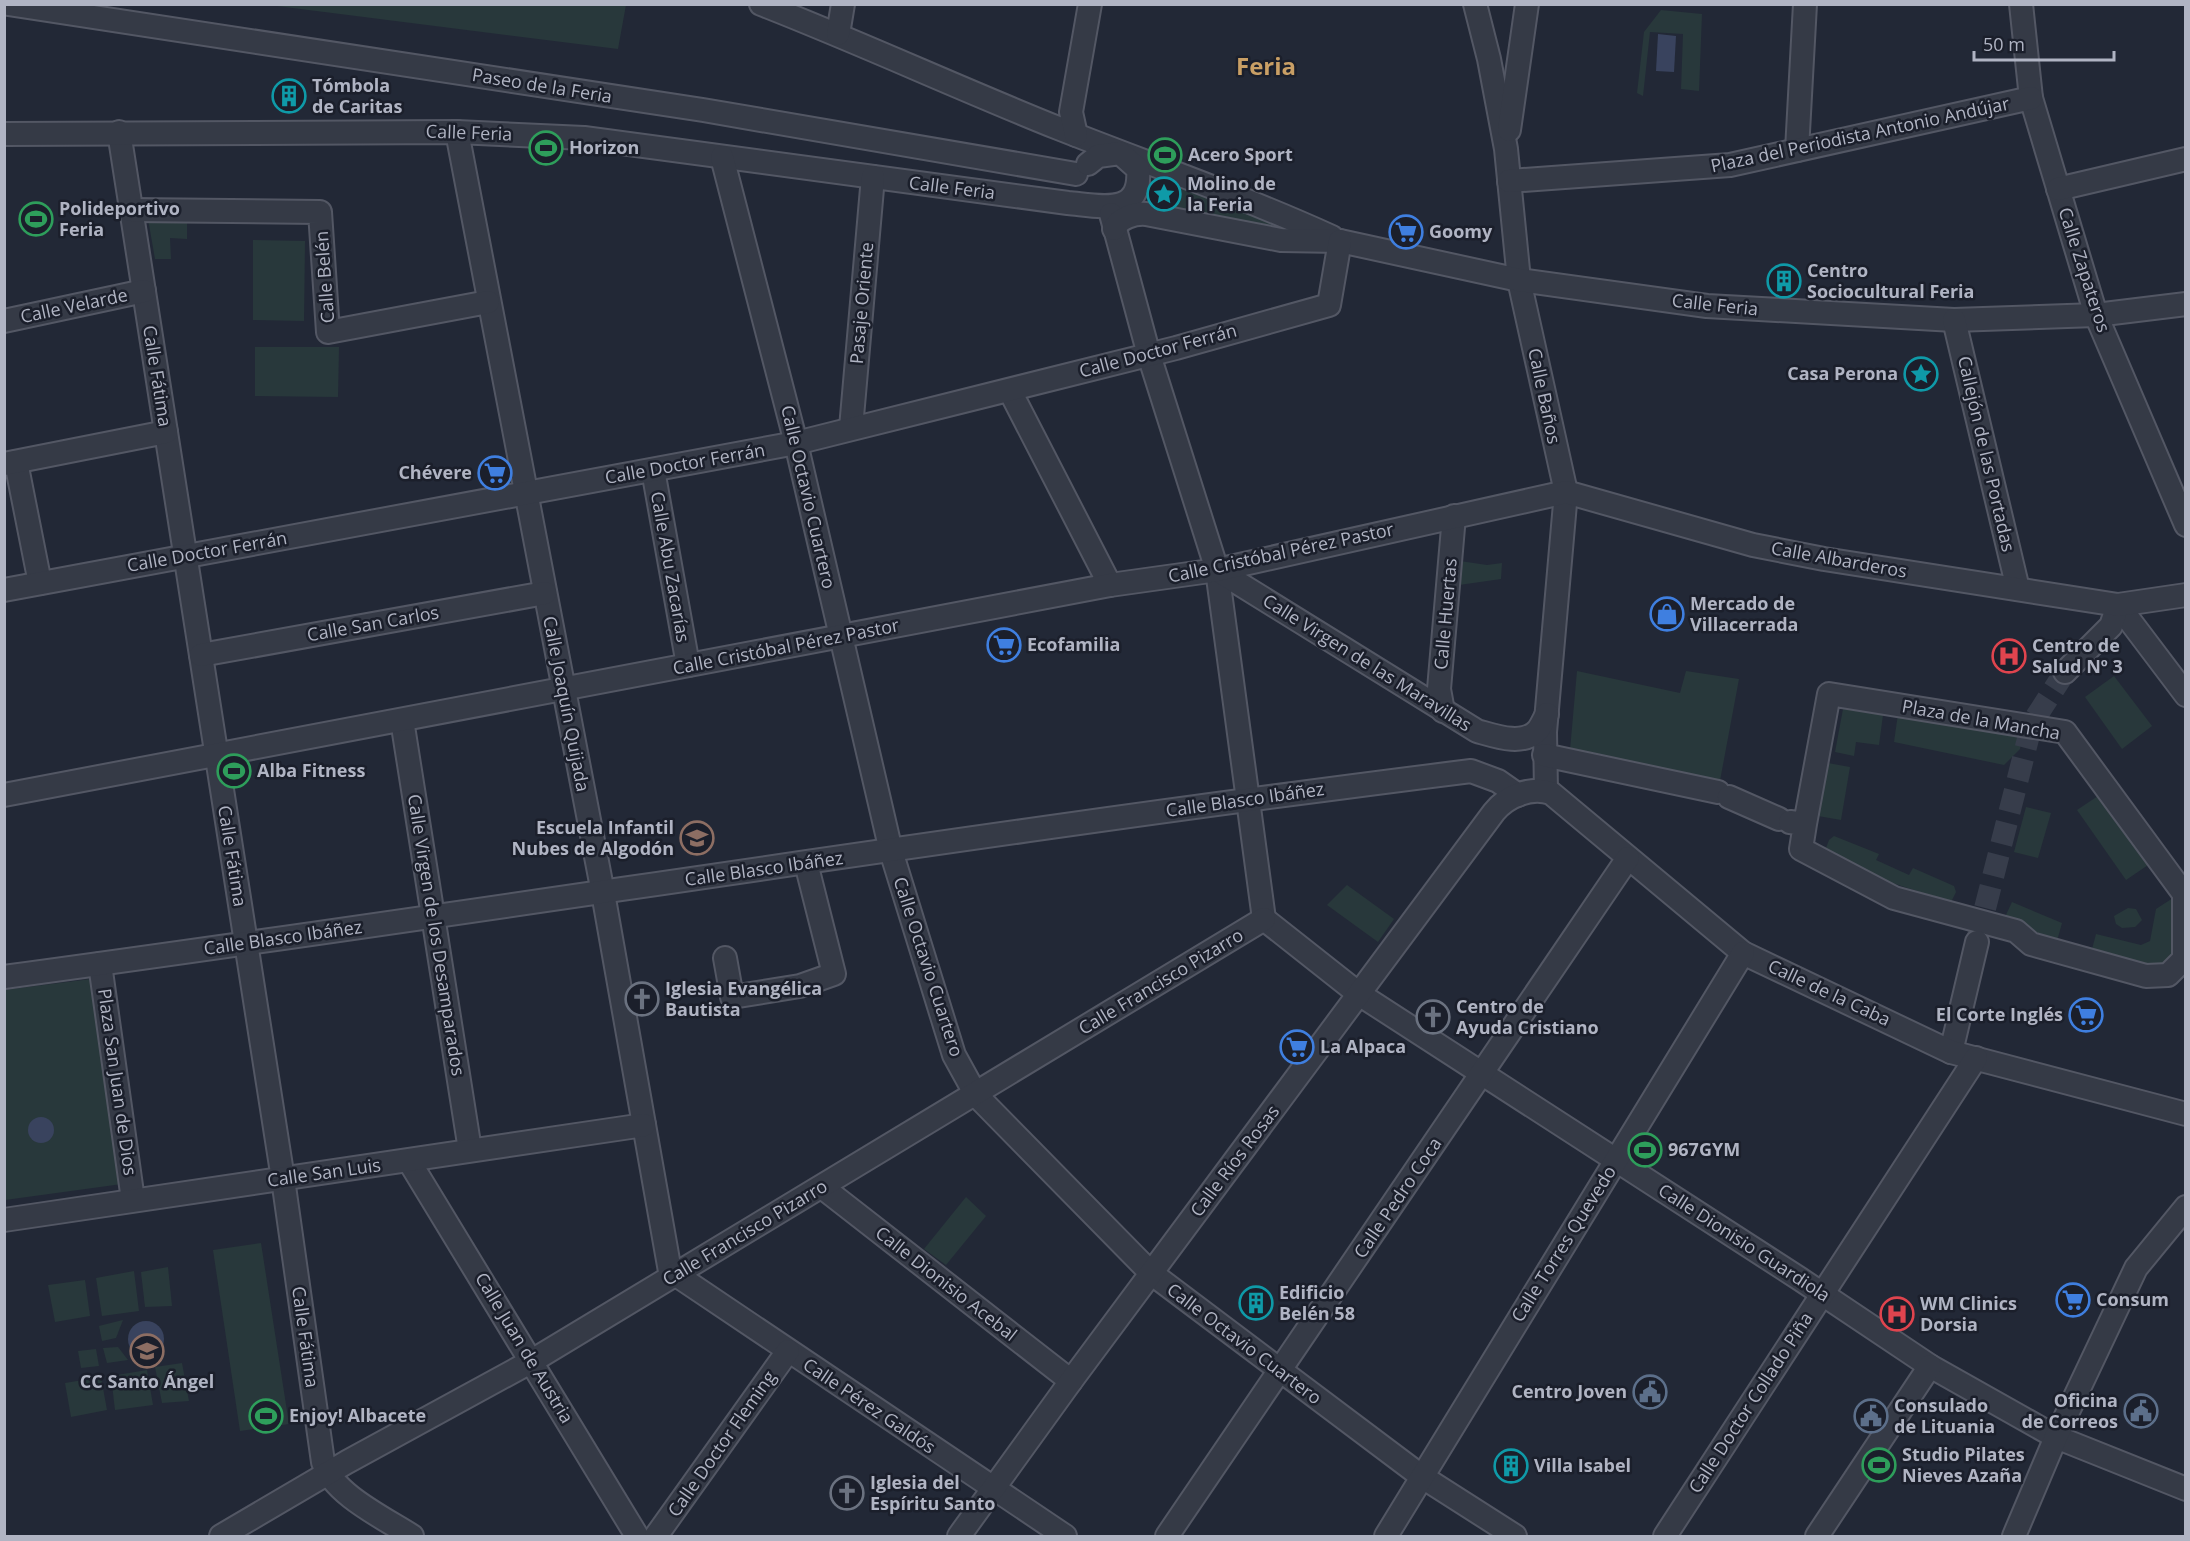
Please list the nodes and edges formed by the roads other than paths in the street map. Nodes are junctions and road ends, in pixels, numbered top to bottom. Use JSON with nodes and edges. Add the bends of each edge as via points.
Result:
{"nodes":[{"id":1,"x":8,"y":4,"type":"edge"},
{"id":2,"x":761,"y":4,"type":"edge"},
{"id":3,"x":843,"y":4,"type":"edge"},
{"id":4,"x":1090,"y":4,"type":"edge"},
{"id":5,"x":1475,"y":4,"type":"edge"},
{"id":6,"x":1527,"y":4,"type":"edge"},
{"id":7,"x":1805,"y":4,"type":"edge"},
{"id":8,"x":2021,"y":4,"type":"edge"},
{"id":9,"x":838,"y":34,"type":"junction"},
{"id":10,"x":2031,"y":98,"type":"junction"},
{"id":11,"x":1063,"y":119,"type":"junction"},
{"id":12,"x":119,"y":132,"type":"junction"},
{"id":13,"x":457,"y":132,"type":"junction"},
{"id":14,"x":4,"y":134,"type":"edge"},
{"id":15,"x":1506,"y":149,"type":"junction"},
{"id":16,"x":1797,"y":150,"type":"junction"},
{"id":17,"x":1120,"y":153,"type":"junction"},
{"id":18,"x":722,"y":157,"type":"junction"},
{"id":19,"x":2186,"y":159,"type":"edge"},
{"id":20,"x":1082,"y":169,"type":"junction"},
{"id":21,"x":873,"y":177,"type":"junction"},
{"id":22,"x":1509,"y":181,"type":"junction"},
{"id":23,"x":2058,"y":189,"type":"junction"},
{"id":24,"x":1109,"y":207,"type":"junction"},
{"id":25,"x":132,"y":210,"type":"junction"},
{"id":26,"x":1114,"y":230,"type":"junction"},
{"id":27,"x":1340,"y":241,"type":"junction"},
{"id":28,"x":1519,"y":280,"type":"junction"},
{"id":29,"x":144,"y":291,"type":"junction"},
{"id":30,"x":488,"y":302,"type":"junction"},
{"id":31,"x":2186,"y":304,"type":"edge"},
{"id":32,"x":2096,"y":315,"type":"junction"},
{"id":33,"x":1954,"y":320,"type":"junction"},
{"id":34,"x":4,"y":321,"type":"edge"},
{"id":35,"x":1149,"y":355,"type":"junction"},
{"id":36,"x":1010,"y":391,"type":"junction"},
{"id":37,"x":851,"y":428,"type":"junction"},
{"id":38,"x":166,"y":432,"type":"junction"},
{"id":39,"x":796,"y":444,"type":"junction"},
{"id":40,"x":10,"y":463,"type":"edge"},
{"id":41,"x":653,"y":470,"type":"junction"},
{"id":42,"x":1566,"y":492,"type":"junction"},
{"id":43,"x":527,"y":493,"type":"junction"},
{"id":44,"x":1454,"y":516,"type":"junction"},
{"id":45,"x":2186,"y":525,"type":"edge"},
{"id":46,"x":186,"y":556,"type":"junction"},
{"id":47,"x":1217,"y":570,"type":"junction"},
{"id":48,"x":40,"y":583,"type":"junction"},
{"id":49,"x":1110,"y":585,"type":"junction"},
{"id":50,"x":2018,"y":589,"type":"junction"},
{"id":51,"x":4,"y":590,"type":"edge"},
{"id":52,"x":545,"y":593,"type":"junction"},
{"id":53,"x":2186,"y":595,"type":"edge"},
{"id":54,"x":2118,"y":605,"type":"junction"},
{"id":55,"x":841,"y":637,"type":"junction"},
{"id":56,"x":201,"y":655,"type":"junction"},
{"id":57,"x":688,"y":665,"type":"junction"},
{"id":58,"x":2064,"y":672,"type":"tunnel mouth"},
{"id":59,"x":563,"y":689,"type":"junction"},
{"id":60,"x":2186,"y":695,"type":"edge"},
{"id":61,"x":1443,"y":711,"type":"junction"},
{"id":62,"x":1547,"y":714,"type":"junction"},
{"id":63,"x":402,"y":720,"type":"junction"},
{"id":64,"x":216,"y":754,"type":"junction"},
{"id":65,"x":1544,"y":755,"type":"junction"},
{"id":66,"x":1546,"y":791,"type":"junction"},
{"id":67,"x":4,"y":795,"type":"edge"},
{"id":68,"x":1518,"y":795,"type":"junction"},
{"id":69,"x":1246,"y":799,"type":"junction"},
{"id":70,"x":1791,"y":822,"type":"junction"},
{"id":71,"x":891,"y":851,"type":"junction"},
{"id":72,"x":1628,"y":858,"type":"junction"},
{"id":73,"x":806,"y":863,"type":"junction"},
{"id":74,"x":603,"y":893,"type":"junction"},
{"id":75,"x":435,"y":918,"type":"junction"},
{"id":76,"x":1264,"y":919,"type":"junction"},
{"id":77,"x":246,"y":942,"type":"junction"},
{"id":78,"x":1977,"y":942,"type":"tunnel mouth"},
{"id":79,"x":1743,"y":953,"type":"junction"},
{"id":80,"x":725,"y":958,"type":"dead end"},
{"id":81,"x":100,"y":964,"type":"junction"},
{"id":82,"x":4,"y":977,"type":"edge"},
{"id":83,"x":1359,"y":994,"type":"junction"},
{"id":84,"x":1951,"y":1052,"type":"junction"},
{"id":85,"x":1976,"y":1058,"type":"junction"},
{"id":86,"x":1483,"y":1073,"type":"junction"},
{"id":87,"x":976,"y":1095,"type":"junction"},
{"id":88,"x":2186,"y":1114,"type":"edge"},
{"id":89,"x":644,"y":1125,"type":"junction"},
{"id":90,"x":470,"y":1150,"type":"junction"},
{"id":91,"x":1615,"y":1160,"type":"junction"},
{"id":92,"x":409,"y":1161,"type":"junction"},
{"id":93,"x":282,"y":1179,"type":"junction"},
{"id":94,"x":822,"y":1187,"type":"junction"},
{"id":95,"x":134,"y":1200,"type":"junction"},
{"id":96,"x":2186,"y":1207,"type":"edge"},
{"id":97,"x":4,"y":1220,"type":"edge"},
{"id":98,"x":1151,"y":1273,"type":"junction"},
{"id":99,"x":673,"y":1275,"type":"junction"},
{"id":100,"x":1823,"y":1294,"type":"junction"},
{"id":101,"x":788,"y":1352,"type":"junction"},
{"id":102,"x":532,"y":1361,"type":"junction"},
{"id":103,"x":1930,"y":1366,"type":"junction"},
{"id":104,"x":1280,"y":1371,"type":"junction"},
{"id":105,"x":1071,"y":1381,"type":"junction"},
{"id":106,"x":2056,"y":1437,"type":"junction"},
{"id":107,"x":327,"y":1474,"type":"junction"},
{"id":108,"x":1421,"y":1476,"type":"junction"},
{"id":109,"x":994,"y":1489,"type":"junction"},
{"id":110,"x":2186,"y":1489,"type":"edge"},
{"id":111,"x":221,"y":1536,"type":"edge"},
{"id":112,"x":412,"y":1536,"type":"edge"},
{"id":113,"x":637,"y":1536,"type":"edge"},
{"id":114,"x":656,"y":1536,"type":"edge"},
{"id":115,"x":959,"y":1536,"type":"edge"},
{"id":116,"x":1065,"y":1536,"type":"edge"},
{"id":117,"x":1167,"y":1536,"type":"edge"},
{"id":118,"x":1386,"y":1536,"type":"edge"},
{"id":119,"x":1515,"y":1536,"type":"edge"},
{"id":120,"x":1665,"y":1536,"type":"edge"},
{"id":121,"x":1816,"y":1536,"type":"edge"},
{"id":122,"x":2014,"y":1536,"type":"edge"}],
"edges":[{"from":1,"to":20,"type":"street","name":"Paseo de la Feria"},
{"from":2,"to":9,"type":"street","name":"Calle Feria"},
{"from":3,"to":9,"type":"street"},
{"from":4,"to":11,"type":"street"},
{"from":5,"to":15,"type":"street","name":"Calle Baños"},
{"from":6,"to":15,"type":"street"},
{"from":7,"to":16,"type":"street"},
{"from":8,"to":10,"type":"street","name":"Calle Zapateros"},
{"from":9,"to":11,"type":"street","name":"Calle Feria"},
{"from":10,"to":16,"type":"street","name":"Plaza del Periodista Antonio Andújar"},
{"from":10,"to":23,"type":"street","name":"Calle Zapateros"},
{"from":11,"to":17,"type":"street","name":"Calle Feria","via":[[1076,135]]},
{"from":11,"to":20,"type":"street","name":"Calle Feria"},
{"from":12,"to":13,"type":"street","name":"Calle Feria"},
{"from":12,"to":14,"type":"street","name":"Calle Feria"},
{"from":12,"to":25,"type":"street","name":"Calle Fátima"},
{"from":13,"to":18,"type":"street","name":"Calle Feria","via":[[584,138]]},
{"from":13,"to":30,"type":"street","name":"Calle Joaquín Quijada"},
{"from":15,"to":22,"type":"street","name":"Calle Baños"},
{"from":16,"to":22,"type":"street","name":"Plaza del Periodista Antonio Andújar","via":[[1730,165]]},
{"from":17,"to":20,"type":"street","via":[[1098,156]]},
{"from":17,"to":24,"type":"street","name":"Calle Feria","via":[[1137,169],[1139,184],[1135,195],[1125,203]]},
{"from":17,"to":27,"type":"street","name":"Calle Feria","via":[[1283,214]]},
{"from":18,"to":21,"type":"street","name":"Calle Feria"},
{"from":18,"to":39,"type":"street","name":"Calle Octavio Cuartero"},
{"from":19,"to":23,"type":"street"},
{"from":20,"to":24,"type":"street","via":[[1089,190]]},
{"from":21,"to":24,"type":"street","name":"Calle Feria"},
{"from":21,"to":37,"type":"street","name":"Pasaje Oriente"},
{"from":22,"to":28,"type":"street","name":"Calle Baños"},
{"from":23,"to":32,"type":"street","name":"Calle Zapateros"},
{"from":24,"to":26,"type":"street"},
{"from":25,"to":29,"type":"street","name":"Calle Fátima"},
{"from":25,"to":30,"type":"street","name":"Calle Belén","via":[[320,212],[328,332]]},
{"from":26,"to":27,"type":"street","name":"Calle Feria","via":[[1117,223],[1140,214],[1281,240]]},
{"from":26,"to":35,"type":"street"},
{"from":27,"to":28,"type":"street","name":"Calle Feria"},
{"from":27,"to":35,"type":"street","name":"Calle Doctor Ferrán","via":[[1329,305]]},
{"from":28,"to":33,"type":"street","name":"Calle Feria","via":[[1707,306]]},
{"from":28,"to":42,"type":"street","name":"Calle Baños"},
{"from":29,"to":34,"type":"street","name":"Calle Velarde"},
{"from":29,"to":38,"type":"street","name":"Calle Fátima"},
{"from":30,"to":43,"type":"street","name":"Calle Joaquín Quijada"},
{"from":31,"to":32,"type":"street","name":"Calle Feria"},
{"from":32,"to":33,"type":"street","name":"Calle Feria"},
{"from":32,"to":45,"type":"street","name":"Calle Zapateros"},
{"from":33,"to":50,"type":"street","name":"Callejón de las Portadas"},
{"from":35,"to":36,"type":"street","name":"Calle Doctor Ferrán"},
{"from":35,"to":47,"type":"street"},
{"from":36,"to":37,"type":"street","name":"Calle Doctor Ferrán"},
{"from":36,"to":49,"type":"street"},
{"from":37,"to":39,"type":"street","name":"Calle Doctor Ferrán"},
{"from":38,"to":40,"type":"street"},
{"from":38,"to":46,"type":"street","name":"Calle Fátima"},
{"from":39,"to":41,"type":"street","name":"Calle Doctor Ferrán"},
{"from":39,"to":55,"type":"street","name":"Calle Octavio Cuartero"},
{"from":40,"to":48,"type":"street"},
{"from":41,"to":43,"type":"street","name":"Calle Doctor Ferrán"},
{"from":41,"to":57,"type":"street","name":"Calle Abu Zacarías"},
{"from":42,"to":44,"type":"street","name":"Calle Cristóbal Pérez Pastor"},
{"from":42,"to":50,"type":"street","name":"Calle Albarderos","via":[[1754,545]]},
{"from":42,"to":62,"type":"street","name":"Calle Baños"},
{"from":43,"to":46,"type":"street","name":"Calle Doctor Ferrán"},
{"from":43,"to":52,"type":"street","name":"Calle Joaquín Quijada"},
{"from":44,"to":47,"type":"street","name":"Calle Cristóbal Pérez Pastor"},
{"from":44,"to":61,"type":"street","name":"Calle Huertas","via":[[1439,689]]},
{"from":46,"to":48,"type":"street","name":"Calle Doctor Ferrán"},
{"from":46,"to":56,"type":"street","name":"Calle Fátima"},
{"from":47,"to":49,"type":"street","name":"Calle Cristóbal Pérez Pastor"},
{"from":47,"to":61,"type":"street","name":"Calle Virgen de las Maravillas"},
{"from":47,"to":69,"type":"street"},
{"from":48,"to":51,"type":"street","name":"Calle Doctor Ferrán"},
{"from":49,"to":55,"type":"street","name":"Calle Cristóbal Pérez Pastor"},
{"from":50,"to":54,"type":"street","name":"Calle Albarderos"},
{"from":52,"to":56,"type":"street","name":"Calle San Carlos"},
{"from":52,"to":59,"type":"street","name":"Calle Joaquín Quijada"},
{"from":53,"to":54,"type":"street","name":"Calle Albarderos"},
{"from":54,"to":58,"type":"street","via":[[2111,626]]},
{"from":54,"to":60,"type":"street"},
{"from":55,"to":57,"type":"street","name":"Calle Cristóbal Pérez Pastor"},
{"from":55,"to":71,"type":"street","name":"Calle Octavio Cuartero"},
{"from":56,"to":64,"type":"street","name":"Calle Fátima"},
{"from":57,"to":59,"type":"street","name":"Calle Cristóbal Pérez Pastor"},
{"from":59,"to":63,"type":"street","name":"Calle Cristóbal Pérez Pastor"},
{"from":59,"to":74,"type":"street","name":"Calle Joaquín Quijada"},
{"from":61,"to":62,"type":"street","name":"Calle Virgen de las Maravillas","via":[[1477,731],[1521,739],[1537,731]]},
{"from":62,"to":65,"type":"street","name":"Calle Baños"},
{"from":63,"to":64,"type":"street","name":"Calle Cristóbal Pérez Pastor"},
{"from":63,"to":75,"type":"street","name":"Calle Virgen de los Desamparados"},
{"from":64,"to":67,"type":"street","name":"Calle Cristóbal Pérez Pastor"},
{"from":64,"to":77,"type":"street","name":"Calle Fátima"},
{"from":65,"to":66,"type":"street","name":"Calle Baños"},
{"from":65,"to":70,"type":"street","via":[[1723,794]]},
{"from":66,"to":68,"type":"street"},
{"from":66,"to":72,"type":"street","name":"Calle de la Caba"},
{"from":68,"to":69,"type":"street","name":"Calle Blasco Ibáñez","via":[[1471,771]]},
{"from":68,"to":83,"type":"street","name":"Calle Ríos Rosas","via":[[1501,803]]},
{"from":69,"to":71,"type":"street","name":"Calle Blasco Ibáñez"},
{"from":69,"to":76,"type":"street"},
{"from":70,"to":70,"type":"street","name":"Plaza de la Mancha","via":[[1801,849],[1894,898],[2016,931],[2031,944],[2146,976],[2168,975],[2184,959],[2184,894],[2065,732],[1829,694]]},
{"from":71,"to":73,"type":"street","name":"Calle Blasco Ibáñez"},
{"from":71,"to":87,"type":"street","name":"Calle Octavio Cuartero","via":[[954,1055]]},
{"from":72,"to":79,"type":"street","name":"Calle de la Caba"},
{"from":72,"to":86,"type":"street","name":"Calle Pedro Coca"},
{"from":73,"to":74,"type":"street","name":"Calle Blasco Ibáñez"},
{"from":73,"to":80,"type":"street","via":[[834,974],[800,986],[732,997]]},
{"from":74,"to":75,"type":"street","name":"Calle Blasco Ibáñez"},
{"from":74,"to":89,"type":"street","name":"Calle Joaquín Quijada"},
{"from":75,"to":77,"type":"street","name":"Calle Blasco Ibáñez"},
{"from":75,"to":90,"type":"street","name":"Calle Virgen de los Desamparados"},
{"from":76,"to":83,"type":"street","name":"Calle Dionisio Guardiola"},
{"from":76,"to":87,"type":"street","name":"Calle Francisco Pizarro"},
{"from":77,"to":81,"type":"street","name":"Calle Blasco Ibáñez"},
{"from":77,"to":93,"type":"street","name":"Calle Fátima"},
{"from":78,"to":84,"type":"street"},
{"from":79,"to":84,"type":"street","name":"Calle de la Caba"},
{"from":79,"to":91,"type":"street","name":"Calle Torres Quevedo"},
{"from":81,"to":82,"type":"street","name":"Calle Blasco Ibáñez"},
{"from":81,"to":95,"type":"street","name":"Plaza San Juan de Dios"},
{"from":83,"to":86,"type":"street","name":"Calle Dionisio Guardiola"},
{"from":83,"to":98,"type":"street","name":"Calle Ríos Rosas"},
{"from":84,"to":85,"type":"street","name":"Calle de la Caba"},
{"from":85,"to":88,"type":"street","name":"Calle de la Caba"},
{"from":85,"to":100,"type":"street","name":"Calle Doctor Collado Piña"},
{"from":86,"to":91,"type":"street","name":"Calle Dionisio Guardiola"},
{"from":86,"to":104,"type":"street","name":"Calle Pedro Coca"},
{"from":87,"to":94,"type":"street","name":"Calle Francisco Pizarro"},
{"from":87,"to":98,"type":"street","name":"Calle Octavio Cuartero"},
{"from":89,"to":90,"type":"street","name":"Calle San Luis"},
{"from":89,"to":99,"type":"street","name":"Calle Joaquín Quijada"},
{"from":90,"to":92,"type":"street","name":"Calle San Luis"},
{"from":91,"to":100,"type":"street","name":"Calle Dionisio Guardiola"},
{"from":91,"to":108,"type":"street","name":"Calle Torres Quevedo"},
{"from":92,"to":93,"type":"street","name":"Calle San Luis"},
{"from":92,"to":102,"type":"street","name":"Calle Juan de Austria"},
{"from":93,"to":95,"type":"street","name":"Calle San Luis"},
{"from":93,"to":107,"type":"street","name":"Calle Fátima"},
{"from":94,"to":99,"type":"street","name":"Calle Francisco Pizarro"},
{"from":94,"to":105,"type":"street","name":"Calle Dionisio Acebal"},
{"from":95,"to":97,"type":"street","name":"Calle San Luis"},
{"from":96,"to":106,"type":"street","via":[[2136,1268]]},
{"from":98,"to":104,"type":"street","name":"Calle Octavio Cuartero"},
{"from":98,"to":105,"type":"street","name":"Calle Ríos Rosas"},
{"from":99,"to":101,"type":"street","name":"Calle Pérez Galdós"},
{"from":99,"to":102,"type":"street","name":"Calle Francisco Pizarro"},
{"from":100,"to":103,"type":"street","name":"Calle Dionisio Guardiola"},
{"from":100,"to":120,"type":"street","name":"Calle Doctor Collado Piña"},
{"from":101,"to":109,"type":"street","name":"Calle Pérez Galdós"},
{"from":101,"to":114,"type":"street","name":"Calle Doctor Fleming"},
{"from":102,"to":107,"type":"street","name":"Calle Francisco Pizarro"},
{"from":102,"to":113,"type":"street","name":"Calle Juan de Austria"},
{"from":103,"to":106,"type":"street","name":"Calle Dionisio Guardiola"},
{"from":103,"to":121,"type":"street"},
{"from":104,"to":108,"type":"street","name":"Calle Octavio Cuartero"},
{"from":104,"to":117,"type":"street","name":"Calle Pedro Coca"},
{"from":105,"to":109,"type":"street","name":"Calle Ríos Rosas"},
{"from":106,"to":110,"type":"street","name":"Calle Dionisio Guardiola"},
{"from":106,"to":122,"type":"street"},
{"from":107,"to":111,"type":"street","name":"Calle Francisco Pizarro"},
{"from":107,"to":112,"type":"street","via":[[342,1490]]},
{"from":108,"to":118,"type":"street","name":"Calle Torres Quevedo"},
{"from":108,"to":119,"type":"street","name":"Calle Octavio Cuartero"},
{"from":109,"to":115,"type":"street","name":"Calle Ríos Rosas"},
{"from":109,"to":116,"type":"street","name":"Calle Pérez Galdós"}]}
